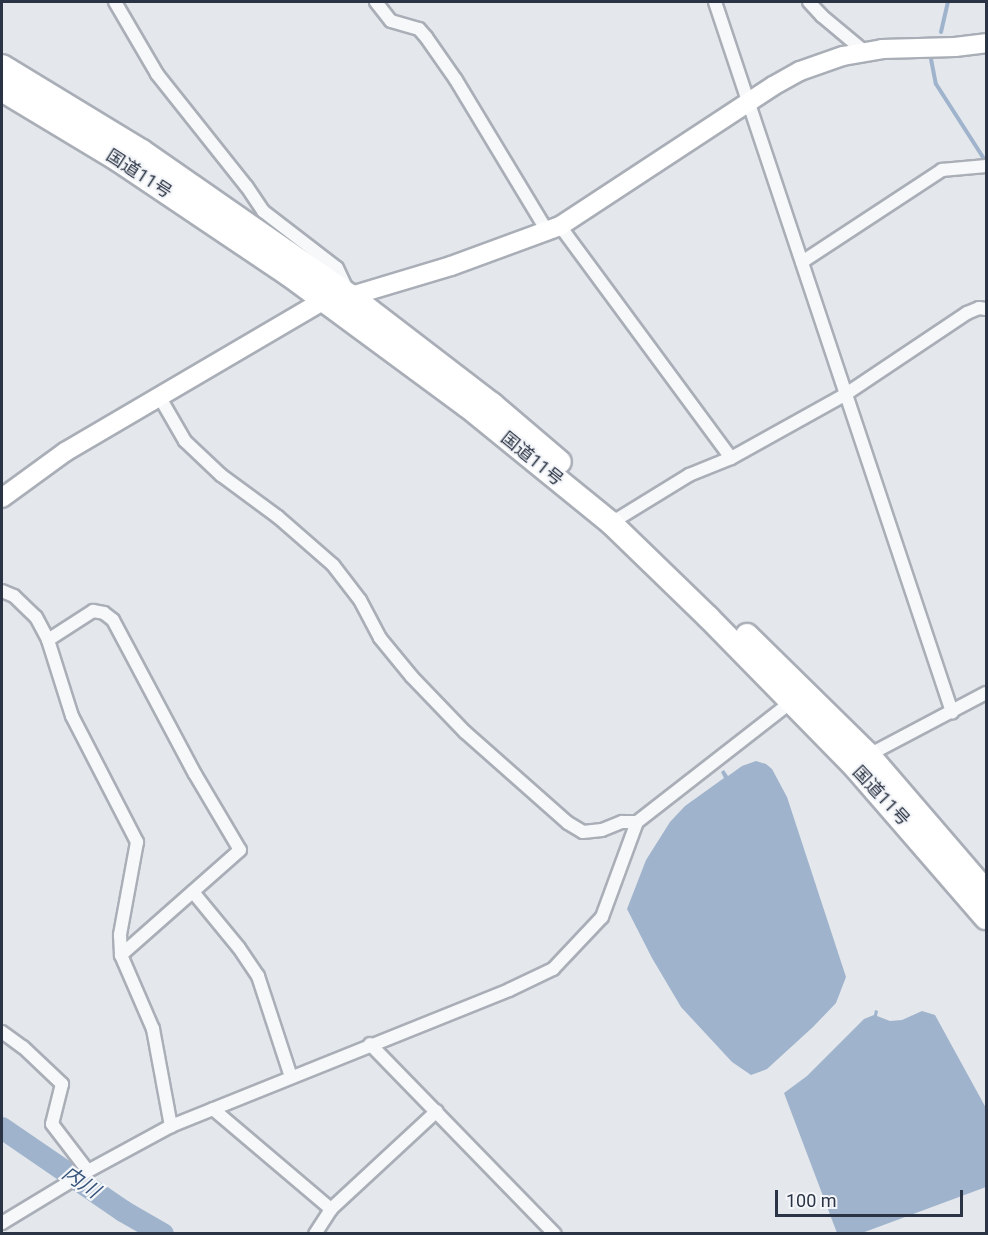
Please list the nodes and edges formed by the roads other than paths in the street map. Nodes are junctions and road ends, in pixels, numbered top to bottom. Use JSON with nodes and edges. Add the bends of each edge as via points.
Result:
{"nodes":[{"id":1,"x":115,"y":2,"type":"edge"},
{"id":2,"x":376,"y":2,"type":"edge"},
{"id":3,"x":715,"y":2,"type":"edge"},
{"id":4,"x":809,"y":2,"type":"edge"},
{"id":5,"x":987,"y":43,"type":"edge"},
{"id":6,"x":865,"y":52,"type":"junction"},
{"id":7,"x":2,"y":66,"type":"edge"},
{"id":8,"x":2,"y":90,"type":"edge"},
{"id":9,"x":748,"y":103,"type":"junction"},
{"id":10,"x":986,"y":166,"type":"edge"},
{"id":11,"x":554,"y":229,"type":"junction"},
{"id":12,"x":802,"y":262,"type":"junction"},
{"id":13,"x":351,"y":296,"type":"junction"},
{"id":14,"x":322,"y":301,"type":"junction"},
{"id":15,"x":987,"y":309,"type":"edge"},
{"id":16,"x":846,"y":394,"type":"junction"},
{"id":17,"x":159,"y":396,"type":"junction"},
{"id":18,"x":731,"y":458,"type":"junction"},
{"id":19,"x":2,"y":498,"type":"edge"},
{"id":20,"x":617,"y":521,"type":"junction"},
{"id":21,"x":2,"y":591,"type":"edge"},
{"id":22,"x":48,"y":640,"type":"junction"},
{"id":23,"x":987,"y":693,"type":"edge"},
{"id":24,"x":791,"y":702,"type":"junction"},
{"id":25,"x":952,"y":712,"type":"junction"},
{"id":26,"x":862,"y":761,"type":"junction"},
{"id":27,"x":637,"y":822,"type":"junction"},
{"id":28,"x":987,"y":891,"type":"edge"},
{"id":29,"x":193,"y":892,"type":"junction"},
{"id":30,"x":987,"y":918,"type":"edge"},
{"id":31,"x":121,"y":955,"type":"junction"},
{"id":32,"x":2,"y":1032,"type":"edge"},
{"id":33,"x":370,"y":1044,"type":"junction"},
{"id":34,"x":291,"y":1077,"type":"junction"},
{"id":35,"x":213,"y":1109,"type":"junction"},
{"id":36,"x":436,"y":1111,"type":"junction"},
{"id":37,"x":171,"y":1126,"type":"junction"},
{"id":38,"x":86,"y":1172,"type":"junction"},
{"id":39,"x":331,"y":1209,"type":"junction"},
{"id":40,"x":2,"y":1223,"type":"edge"},
{"id":41,"x":315,"y":1233,"type":"edge"},
{"id":42,"x":555,"y":1233,"type":"edge"}],
"edges":[{"from":1,"to":13,"type":"street","via":[[157,74],[263,211],[337,268]]},
{"from":2,"to":11,"type":"street","via":[[391,21],[419,29],[426,37]]},
{"from":3,"to":9,"type":"street"},
{"from":4,"to":6,"type":"street"},
{"from":5,"to":6,"type":"street"},
{"from":6,"to":9,"type":"street","via":[[800,72]]},
{"from":7,"to":13,"type":"highway","name":"国道11号","via":[[142,152]]},
{"from":8,"to":14,"type":"highway","name":"国道11号","via":[[236,237]]},
{"from":9,"to":11,"type":"street"},
{"from":9,"to":12,"type":"street"},
{"from":10,"to":12,"type":"street","via":[[942,170]]},
{"from":11,"to":13,"type":"street"},
{"from":11,"to":18,"type":"street"},
{"from":12,"to":16,"type":"street"},
{"from":13,"to":14,"type":"street"},
{"from":13,"to":20,"type":"highway","name":"国道11号","via":[[492,404]]},
{"from":14,"to":17,"type":"street"},
{"from":14,"to":20,"type":"highway","name":"国道11号"},
{"from":15,"to":16,"type":"street","via":[[967,314]]},
{"from":16,"to":18,"type":"street"},
{"from":16,"to":25,"type":"street"},
{"from":17,"to":19,"type":"street","via":[[64,452]]},
{"from":17,"to":27,"type":"street","via":[[185,441],[333,565],[360,600],[380,638],[412,677],[465,732],[568,824],[583,831]]},
{"from":18,"to":20,"type":"street","via":[[689,475]]},
{"from":20,"to":24,"type":"highway","name":"国道11号"},
{"from":20,"to":26,"type":"highway","name":"国道11号"},
{"from":21,"to":22,"type":"street","via":[[14,596],[36,617]]},
{"from":22,"to":29,"type":"street","via":[[93,611],[113,620],[240,850]]},
{"from":22,"to":31,"type":"street","via":[[72,716],[137,842],[120,934]]},
{"from":23,"to":25,"type":"street"},
{"from":24,"to":26,"type":"highway","name":"国道11号"},
{"from":24,"to":27,"type":"street"},
{"from":25,"to":26,"type":"street"},
{"from":26,"to":28,"type":"highway","name":"国道11号"},
{"from":26,"to":30,"type":"highway","name":"国道11号"},
{"from":27,"to":33,"type":"street","via":[[602,917],[553,969]]},
{"from":29,"to":31,"type":"street"},
{"from":29,"to":34,"type":"street","via":[[258,976]]},
{"from":31,"to":37,"type":"street","via":[[153,1029]]},
{"from":32,"to":38,"type":"street","via":[[62,1084],[51,1124]]},
{"from":33,"to":34,"type":"street"},
{"from":33,"to":36,"type":"street"},
{"from":34,"to":35,"type":"street"},
{"from":35,"to":37,"type":"street"},
{"from":35,"to":39,"type":"street"},
{"from":36,"to":39,"type":"street"},
{"from":36,"to":42,"type":"street"},
{"from":37,"to":38,"type":"street"},
{"from":38,"to":40,"type":"street"},
{"from":39,"to":41,"type":"street"}]}
